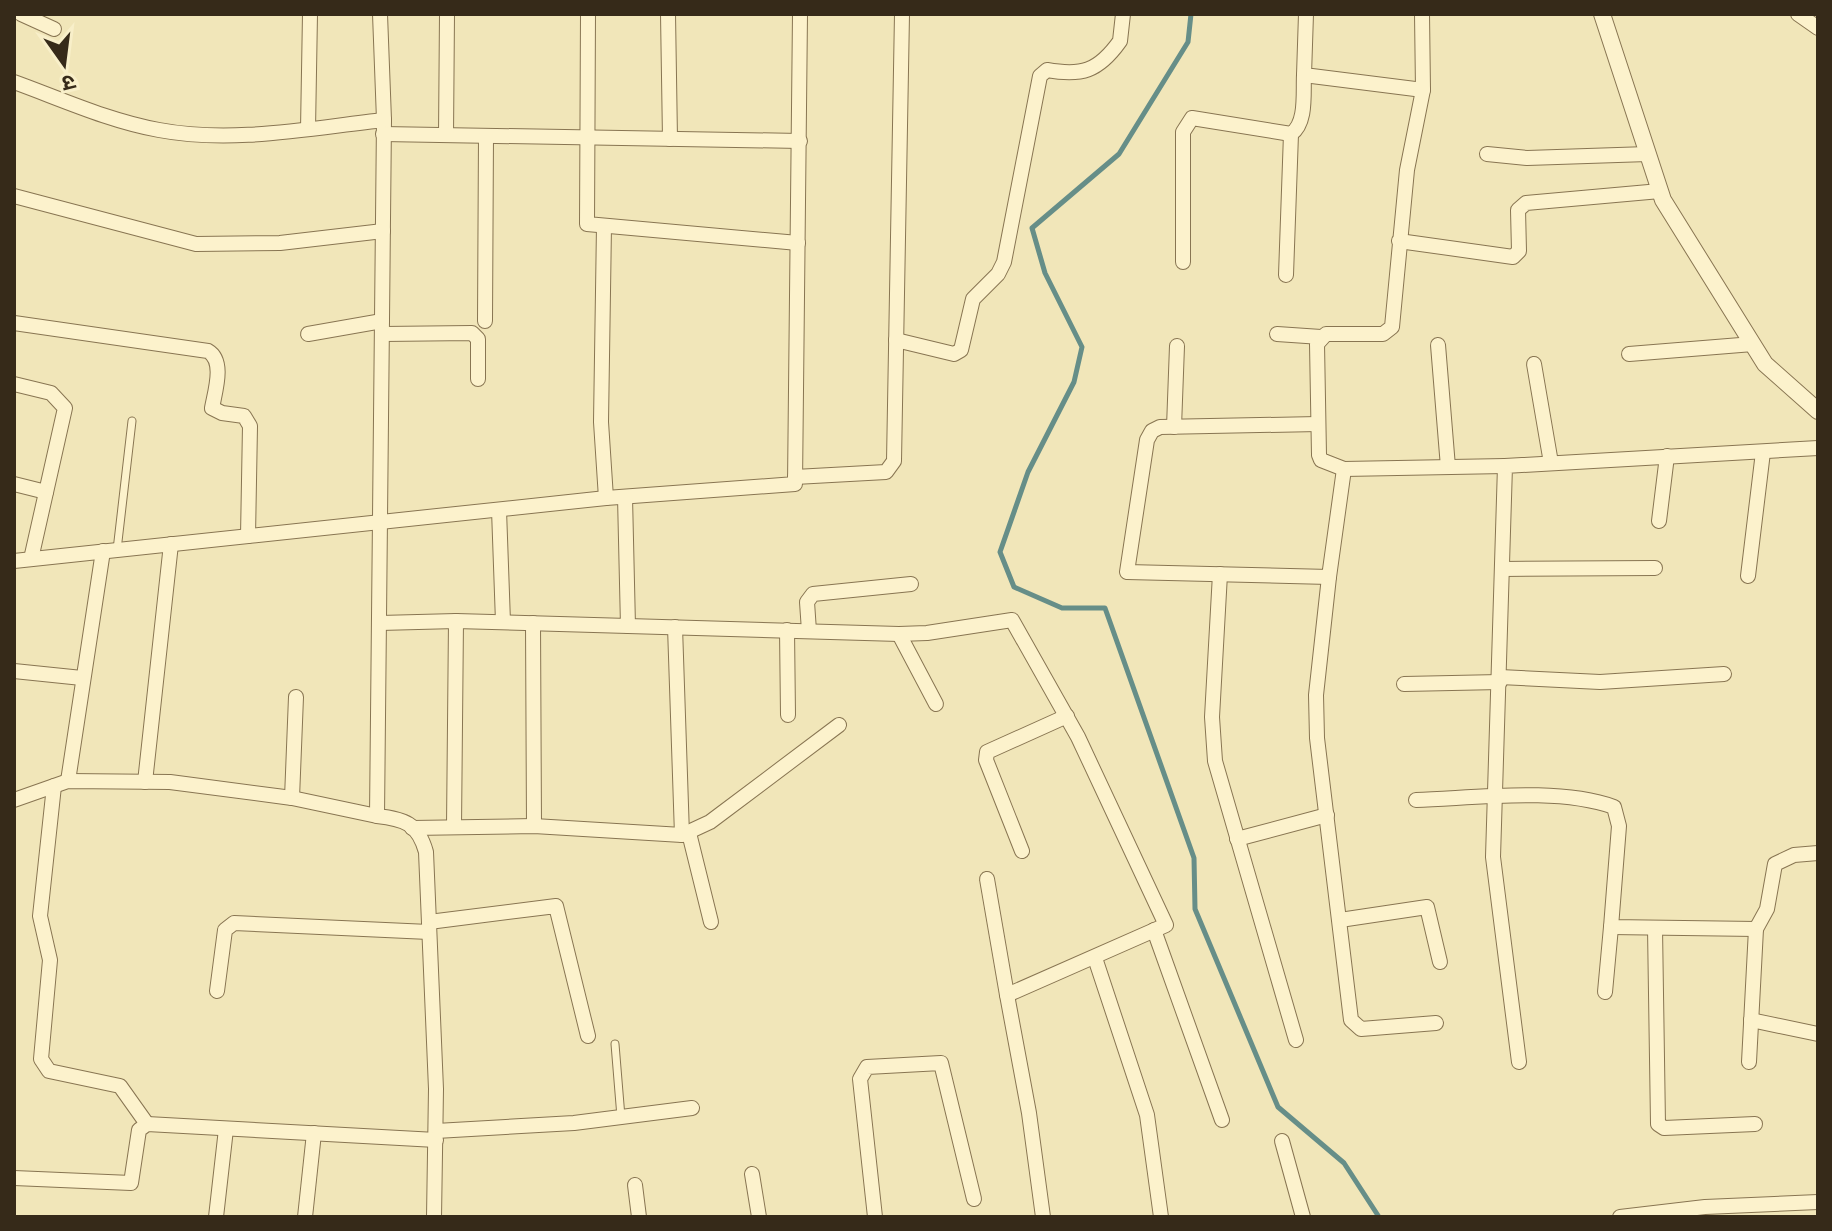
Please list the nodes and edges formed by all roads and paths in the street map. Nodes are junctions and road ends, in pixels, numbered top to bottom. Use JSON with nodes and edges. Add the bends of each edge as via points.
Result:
{"nodes":[{"id":1,"x":21,"y":14,"type":"edge"},
{"id":2,"x":310,"y":14,"type":"edge"},
{"id":3,"x":380,"y":14,"type":"edge"},
{"id":4,"x":447,"y":14,"type":"edge"},
{"id":5,"x":588,"y":14,"type":"edge"},
{"id":6,"x":668,"y":14,"type":"edge"},
{"id":7,"x":800,"y":14,"type":"edge"},
{"id":8,"x":902,"y":14,"type":"edge"},
{"id":9,"x":1123,"y":14,"type":"edge"},
{"id":10,"x":1306,"y":14,"type":"edge"},
{"id":11,"x":1422,"y":14,"type":"edge"},
{"id":12,"x":1602,"y":14,"type":"edge"},
{"id":13,"x":1798,"y":14,"type":"edge"},
{"id":14,"x":1818,"y":28,"type":"edge"},
{"id":15,"x":54,"y":29,"type":"dead end"},
{"id":16,"x":1304,"y":75,"type":"junction"},
{"id":17,"x":14,"y":82,"type":"edge"},
{"id":18,"x":1423,"y":90,"type":"junction"},
{"id":19,"x":384,"y":127,"type":"junction"},
{"id":20,"x":308,"y":129,"type":"junction"},
{"id":21,"x":1291,"y":134,"type":"junction"},
{"id":22,"x":446,"y":135,"type":"junction"},
{"id":23,"x":486,"y":136,"type":"junction"},
{"id":24,"x":588,"y":137,"type":"junction"},
{"id":25,"x":670,"y":139,"type":"junction"},
{"id":26,"x":800,"y":141,"type":"junction"},
{"id":27,"x":1487,"y":154,"type":"dead end"},
{"id":28,"x":1648,"y":154,"type":"junction"},
{"id":29,"x":1660,"y":191,"type":"junction"},
{"id":30,"x":14,"y":196,"type":"edge"},
{"id":31,"x":604,"y":226,"type":"junction"},
{"id":32,"x":383,"y":231,"type":"junction"},
{"id":33,"x":1399,"y":241,"type":"junction"},
{"id":34,"x":798,"y":243,"type":"junction"},
{"id":35,"x":1183,"y":262,"type":"dead end"},
{"id":36,"x":1286,"y":275,"type":"dead end"},
{"id":37,"x":485,"y":321,"type":"dead end"},
{"id":38,"x":14,"y":323,"type":"edge"},
{"id":39,"x":382,"y":328,"type":"junction"},
{"id":40,"x":308,"y":334,"type":"dead end"},
{"id":41,"x":1277,"y":334,"type":"dead end"},
{"id":42,"x":1321,"y":337,"type":"junction"},
{"id":43,"x":896,"y":340,"type":"junction"},
{"id":44,"x":1753,"y":344,"type":"junction"},
{"id":45,"x":1438,"y":345,"type":"dead end"},
{"id":46,"x":1177,"y":346,"type":"dead end"},
{"id":47,"x":1629,"y":354,"type":"dead end"},
{"id":48,"x":1534,"y":364,"type":"dead end"},
{"id":49,"x":478,"y":379,"type":"dead end"},
{"id":50,"x":14,"y":384,"type":"edge"},
{"id":51,"x":1818,"y":411,"type":"edge"},
{"id":52,"x":132,"y":421,"type":"dead end"},
{"id":53,"x":1318,"y":424,"type":"junction"},
{"id":54,"x":1174,"y":427,"type":"junction"},
{"id":55,"x":1818,"y":448,"type":"edge"},
{"id":56,"x":1763,"y":452,"type":"junction"},
{"id":57,"x":1667,"y":456,"type":"junction"},
{"id":58,"x":1551,"y":463,"type":"junction"},
{"id":59,"x":1505,"y":466,"type":"junction"},
{"id":60,"x":1448,"y":467,"type":"junction"},
{"id":61,"x":1344,"y":469,"type":"junction"},
{"id":62,"x":795,"y":477,"type":"junction"},
{"id":63,"x":14,"y":484,"type":"edge"},
{"id":64,"x":46,"y":492,"type":"junction"},
{"id":65,"x":625,"y":497,"type":"junction"},
{"id":66,"x":606,"y":498,"type":"junction"},
{"id":67,"x":499,"y":510,"type":"junction"},
{"id":68,"x":1659,"y":521,"type":"dead end"},
{"id":69,"x":382,"y":523,"type":"junction"},
{"id":70,"x":248,"y":536,"type":"junction"},
{"id":71,"x":171,"y":544,"type":"junction"},
{"id":72,"x":110,"y":550,"type":"junction"},
{"id":73,"x":31,"y":559,"type":"junction"},
{"id":74,"x":14,"y":561,"type":"edge"},
{"id":75,"x":1655,"y":568,"type":"dead end"},
{"id":76,"x":1502,"y":569,"type":"junction"},
{"id":77,"x":1220,"y":574,"type":"junction"},
{"id":78,"x":1748,"y":576,"type":"dead end"},
{"id":79,"x":1329,"y":577,"type":"junction"},
{"id":80,"x":911,"y":584,"type":"dead end"},
{"id":81,"x":456,"y":621,"type":"junction"},
{"id":82,"x":503,"y":622,"type":"junction"},
{"id":83,"x":380,"y":623,"type":"junction"},
{"id":84,"x":533,"y":623,"type":"junction"},
{"id":85,"x":628,"y":626,"type":"junction"},
{"id":86,"x":675,"y":627,"type":"junction"},
{"id":87,"x":787,"y":630,"type":"junction"},
{"id":88,"x":809,"y":631,"type":"junction"},
{"id":89,"x":899,"y":634,"type":"junction"},
{"id":90,"x":14,"y":671,"type":"edge"},
{"id":91,"x":1724,"y":674,"type":"dead end"},
{"id":92,"x":82,"y":678,"type":"junction"},
{"id":93,"x":1500,"y":679,"type":"junction"},
{"id":94,"x":1404,"y":684,"type":"dead end"},
{"id":95,"x":296,"y":697,"type":"dead end"},
{"id":96,"x":936,"y":704,"type":"dead end"},
{"id":97,"x":788,"y":715,"type":"dead end"},
{"id":98,"x":1067,"y":716,"type":"junction"},
{"id":99,"x":839,"y":725,"type":"dead end"},
{"id":100,"x":145,"y":782,"type":"junction"},
{"id":101,"x":61,"y":784,"type":"junction"},
{"id":102,"x":1496,"y":797,"type":"junction"},
{"id":103,"x":292,"y":798,"type":"junction"},
{"id":104,"x":14,"y":800,"type":"edge"},
{"id":105,"x":1416,"y":800,"type":"dead end"},
{"id":106,"x":1327,"y":815,"type":"junction"},
{"id":107,"x":377,"y":816,"type":"junction"},
{"id":108,"x":534,"y":826,"type":"junction"},
{"id":109,"x":454,"y":827,"type":"junction"},
{"id":110,"x":412,"y":828,"type":"junction"},
{"id":111,"x":686,"y":834,"type":"junction"},
{"id":112,"x":1237,"y":839,"type":"junction"},
{"id":113,"x":1022,"y":851,"type":"dead end"},
{"id":114,"x":1818,"y":853,"type":"edge"},
{"id":115,"x":987,"y":879,"type":"dead end"},
{"id":116,"x":1340,"y":920,"type":"junction"},
{"id":117,"x":711,"y":922,"type":"dead end"},
{"id":118,"x":429,"y":927,"type":"junction"},
{"id":119,"x":1611,"y":927,"type":"junction"},
{"id":120,"x":1655,"y":928,"type":"junction"},
{"id":121,"x":1756,"y":929,"type":"junction"},
{"id":122,"x":1154,"y":930,"type":"junction"},
{"id":123,"x":1095,"y":958,"type":"junction"},
{"id":124,"x":1440,"y":962,"type":"dead end"},
{"id":125,"x":217,"y":991,"type":"dead end"},
{"id":126,"x":1605,"y":992,"type":"dead end"},
{"id":127,"x":1007,"y":995,"type":"junction"},
{"id":128,"x":1751,"y":1020,"type":"junction"},
{"id":129,"x":1436,"y":1023,"type":"dead end"},
{"id":130,"x":1818,"y":1034,"type":"edge"},
{"id":131,"x":588,"y":1036,"type":"dead end"},
{"id":132,"x":1296,"y":1040,"type":"dead end"},
{"id":133,"x":615,"y":1044,"type":"dead end"},
{"id":134,"x":1519,"y":1062,"type":"dead end"},
{"id":135,"x":1749,"y":1062,"type":"dead end"},
{"id":136,"x":692,"y":1108,"type":"dead end"},
{"id":137,"x":621,"y":1117,"type":"junction"},
{"id":138,"x":1222,"y":1120,"type":"dead end"},
{"id":139,"x":147,"y":1124,"type":"junction"},
{"id":140,"x":1755,"y":1124,"type":"dead end"},
{"id":141,"x":226,"y":1129,"type":"junction"},
{"id":142,"x":314,"y":1133,"type":"junction"},
{"id":143,"x":436,"y":1136,"type":"junction"},
{"id":144,"x":1282,"y":1141,"type":"dead end"},
{"id":145,"x":752,"y":1174,"type":"dead end"},
{"id":146,"x":14,"y":1178,"type":"edge"},
{"id":147,"x":635,"y":1185,"type":"dead end"},
{"id":148,"x":974,"y":1199,"type":"dead end"},
{"id":149,"x":1818,"y":1202,"type":"edge"},
{"id":150,"x":216,"y":1217,"type":"edge"},
{"id":151,"x":305,"y":1217,"type":"edge"},
{"id":152,"x":434,"y":1217,"type":"edge"},
{"id":153,"x":639,"y":1217,"type":"edge"},
{"id":154,"x":759,"y":1217,"type":"edge"},
{"id":155,"x":875,"y":1217,"type":"edge"},
{"id":156,"x":1043,"y":1217,"type":"edge"},
{"id":157,"x":1161,"y":1217,"type":"edge"},
{"id":158,"x":1303,"y":1217,"type":"edge"},
{"id":159,"x":1620,"y":1217,"type":"edge"}],
"edges":[{"from":1,"to":15,"type":"street"},
{"from":2,"to":20,"type":"street"},
{"from":3,"to":19,"type":"street"},
{"from":4,"to":22,"type":"street"},
{"from":5,"to":24,"type":"street"},
{"from":6,"to":25,"type":"street"},
{"from":7,"to":26,"type":"street"},
{"from":8,"to":43,"type":"street"},
{"from":9,"to":43,"type":"street","via":[[1120,41],[1088,70],[1076,75],[1047,70],[1040,76],[1004,262],[973,299],[961,350],[954,354]]},
{"from":10,"to":16,"type":"street"},
{"from":11,"to":18,"type":"street"},
{"from":12,"to":28,"type":"street"},
{"from":13,"to":14,"type":"street"},
{"from":16,"to":18,"type":"street"},
{"from":16,"to":21,"type":"street","via":[[1302,115]]},
{"from":17,"to":20,"type":"street","via":[[131,124],[173,132],[241,136]]},
{"from":18,"to":33,"type":"street"},
{"from":19,"to":20,"type":"street"},
{"from":19,"to":22,"type":"street"},
{"from":19,"to":32,"type":"street"},
{"from":21,"to":35,"type":"street","via":[[1192,118],[1187,123]]},
{"from":21,"to":36,"type":"street"},
{"from":22,"to":23,"type":"street"},
{"from":23,"to":24,"type":"street"},
{"from":23,"to":37,"type":"street"},
{"from":24,"to":25,"type":"street"},
{"from":24,"to":31,"type":"street","via":[[584,220]]},
{"from":25,"to":26,"type":"street"},
{"from":26,"to":34,"type":"street"},
{"from":27,"to":28,"type":"street"},
{"from":28,"to":29,"type":"street"},
{"from":29,"to":33,"type":"street","via":[[1526,203],[1518,210],[1519,251],[1513,257]]},
{"from":29,"to":44,"type":"street"},
{"from":30,"to":32,"type":"street","via":[[196,244],[280,243]]},
{"from":31,"to":34,"type":"street"},
{"from":31,"to":66,"type":"street","via":[[601,422]]},
{"from":32,"to":39,"type":"street"},
{"from":33,"to":42,"type":"street","via":[[1390,332]]},
{"from":34,"to":62,"type":"street"},
{"from":38,"to":70,"type":"street","via":[[215,355],[212,408],[244,416],[250,426]]},
{"from":39,"to":40,"type":"street"},
{"from":39,"to":49,"type":"street","via":[[472,333],[478,339]]},
{"from":39,"to":69,"type":"street"},
{"from":41,"to":42,"type":"street"},
{"from":42,"to":53,"type":"street"},
{"from":43,"to":62,"type":"street","via":[[891,468]]},
{"from":44,"to":47,"type":"street"},
{"from":44,"to":51,"type":"street","via":[[1765,364]]},
{"from":45,"to":60,"type":"street"},
{"from":46,"to":54,"type":"street"},
{"from":48,"to":58,"type":"street"},
{"from":50,"to":64,"type":"street","via":[[51,393],[65,408]]},
{"from":52,"to":72,"type":"lane"},
{"from":53,"to":54,"type":"street"},
{"from":53,"to":61,"type":"street","via":[[1321,460]]},
{"from":54,"to":77,"type":"street","via":[[1152,431],[1147,440],[1127,572]]},
{"from":55,"to":56,"type":"street"},
{"from":56,"to":57,"type":"street"},
{"from":56,"to":78,"type":"street"},
{"from":57,"to":58,"type":"street"},
{"from":57,"to":68,"type":"street"},
{"from":58,"to":59,"type":"street"},
{"from":59,"to":60,"type":"street"},
{"from":59,"to":76,"type":"street"},
{"from":60,"to":61,"type":"street"},
{"from":61,"to":79,"type":"street"},
{"from":62,"to":65,"type":"street","via":[[795,484]]},
{"from":63,"to":64,"type":"street"},
{"from":64,"to":73,"type":"street"},
{"from":65,"to":66,"type":"street"},
{"from":65,"to":85,"type":"street"},
{"from":66,"to":67,"type":"street"},
{"from":67,"to":69,"type":"street"},
{"from":67,"to":82,"type":"street"},
{"from":69,"to":70,"type":"street"},
{"from":69,"to":83,"type":"street"},
{"from":70,"to":71,"type":"street"},
{"from":71,"to":72,"type":"street"},
{"from":71,"to":100,"type":"street"},
{"from":72,"to":73,"type":"street"},
{"from":72,"to":92,"type":"street"},
{"from":73,"to":74,"type":"street"},
{"from":75,"to":76,"type":"street"},
{"from":76,"to":93,"type":"street"},
{"from":77,"to":79,"type":"street"},
{"from":77,"to":112,"type":"street","via":[[1213,741]]},
{"from":79,"to":106,"type":"street","via":[[1316,695]]},
{"from":80,"to":88,"type":"street","via":[[813,594],[807,602]]},
{"from":81,"to":82,"type":"street"},
{"from":81,"to":83,"type":"street"},
{"from":81,"to":109,"type":"street"},
{"from":82,"to":84,"type":"street"},
{"from":83,"to":107,"type":"street"},
{"from":84,"to":85,"type":"street"},
{"from":84,"to":108,"type":"street"},
{"from":85,"to":86,"type":"street"},
{"from":86,"to":87,"type":"street"},
{"from":86,"to":111,"type":"street"},
{"from":87,"to":88,"type":"street"},
{"from":87,"to":97,"type":"street"},
{"from":88,"to":89,"type":"street"},
{"from":89,"to":96,"type":"street"},
{"from":89,"to":98,"type":"street","via":[[1012,620]]},
{"from":90,"to":92,"type":"street"},
{"from":91,"to":93,"type":"street","via":[[1600,682]]},
{"from":92,"to":101,"type":"street"},
{"from":93,"to":94,"type":"street"},
{"from":93,"to":102,"type":"street"},
{"from":95,"to":103,"type":"street"},
{"from":98,"to":113,"type":"street","via":[[987,752]]},
{"from":98,"to":122,"type":"street","via":[[1166,925]]},
{"from":99,"to":111,"type":"street","via":[[710,822]]},
{"from":100,"to":101,"type":"street"},
{"from":100,"to":103,"type":"street"},
{"from":101,"to":104,"type":"street"},
{"from":101,"to":139,"type":"street","via":[[40,916],[50,960],[41,1059],[49,1071],[120,1086]]},
{"from":102,"to":105,"type":"street"},
{"from":102,"to":119,"type":"street","via":[[1595,800],[1614,807],[1619,826]]},
{"from":102,"to":134,"type":"street","via":[[1493,857]]},
{"from":103,"to":107,"type":"street"},
{"from":106,"to":112,"type":"street"},
{"from":106,"to":116,"type":"street"},
{"from":107,"to":110,"type":"street","via":[[404,819]]},
{"from":108,"to":109,"type":"street"},
{"from":108,"to":111,"type":"street"},
{"from":109,"to":110,"type":"street"},
{"from":110,"to":118,"type":"street","via":[[426,852]]},
{"from":111,"to":117,"type":"street"},
{"from":112,"to":132,"type":"street"},
{"from":114,"to":121,"type":"street","via":[[1794,855],[1775,864],[1767,909]]},
{"from":115,"to":127,"type":"street"},
{"from":116,"to":124,"type":"street","via":[[1427,907]]},
{"from":116,"to":129,"type":"street","via":[[1355,1026]]},
{"from":118,"to":125,"type":"street","via":[[234,923],[225,930]]},
{"from":118,"to":131,"type":"street","via":[[556,906]]},
{"from":118,"to":143,"type":"street"},
{"from":119,"to":120,"type":"street"},
{"from":119,"to":126,"type":"street"},
{"from":120,"to":121,"type":"street"},
{"from":120,"to":140,"type":"street","via":[[1658,1124]]},
{"from":121,"to":128,"type":"street"},
{"from":122,"to":123,"type":"street"},
{"from":122,"to":138,"type":"street"},
{"from":123,"to":127,"type":"street"},
{"from":123,"to":157,"type":"street","via":[[1147,1115]]},
{"from":127,"to":156,"type":"street"},
{"from":128,"to":130,"type":"street"},
{"from":128,"to":135,"type":"street"},
{"from":133,"to":137,"type":"lane"},
{"from":136,"to":137,"type":"street"},
{"from":137,"to":143,"type":"street"},
{"from":139,"to":141,"type":"street"},
{"from":139,"to":146,"type":"street","via":[[139,1130],[131,1183]]},
{"from":141,"to":142,"type":"street"},
{"from":141,"to":150,"type":"street"},
{"from":142,"to":143,"type":"street"},
{"from":142,"to":151,"type":"street"},
{"from":143,"to":152,"type":"street"},
{"from":144,"to":158,"type":"street"},
{"from":145,"to":154,"type":"street"},
{"from":147,"to":153,"type":"street"},
{"from":148,"to":155,"type":"street","via":[[941,1063],[867,1067],[860,1079]]},
{"from":149,"to":159,"type":"street"}]}
